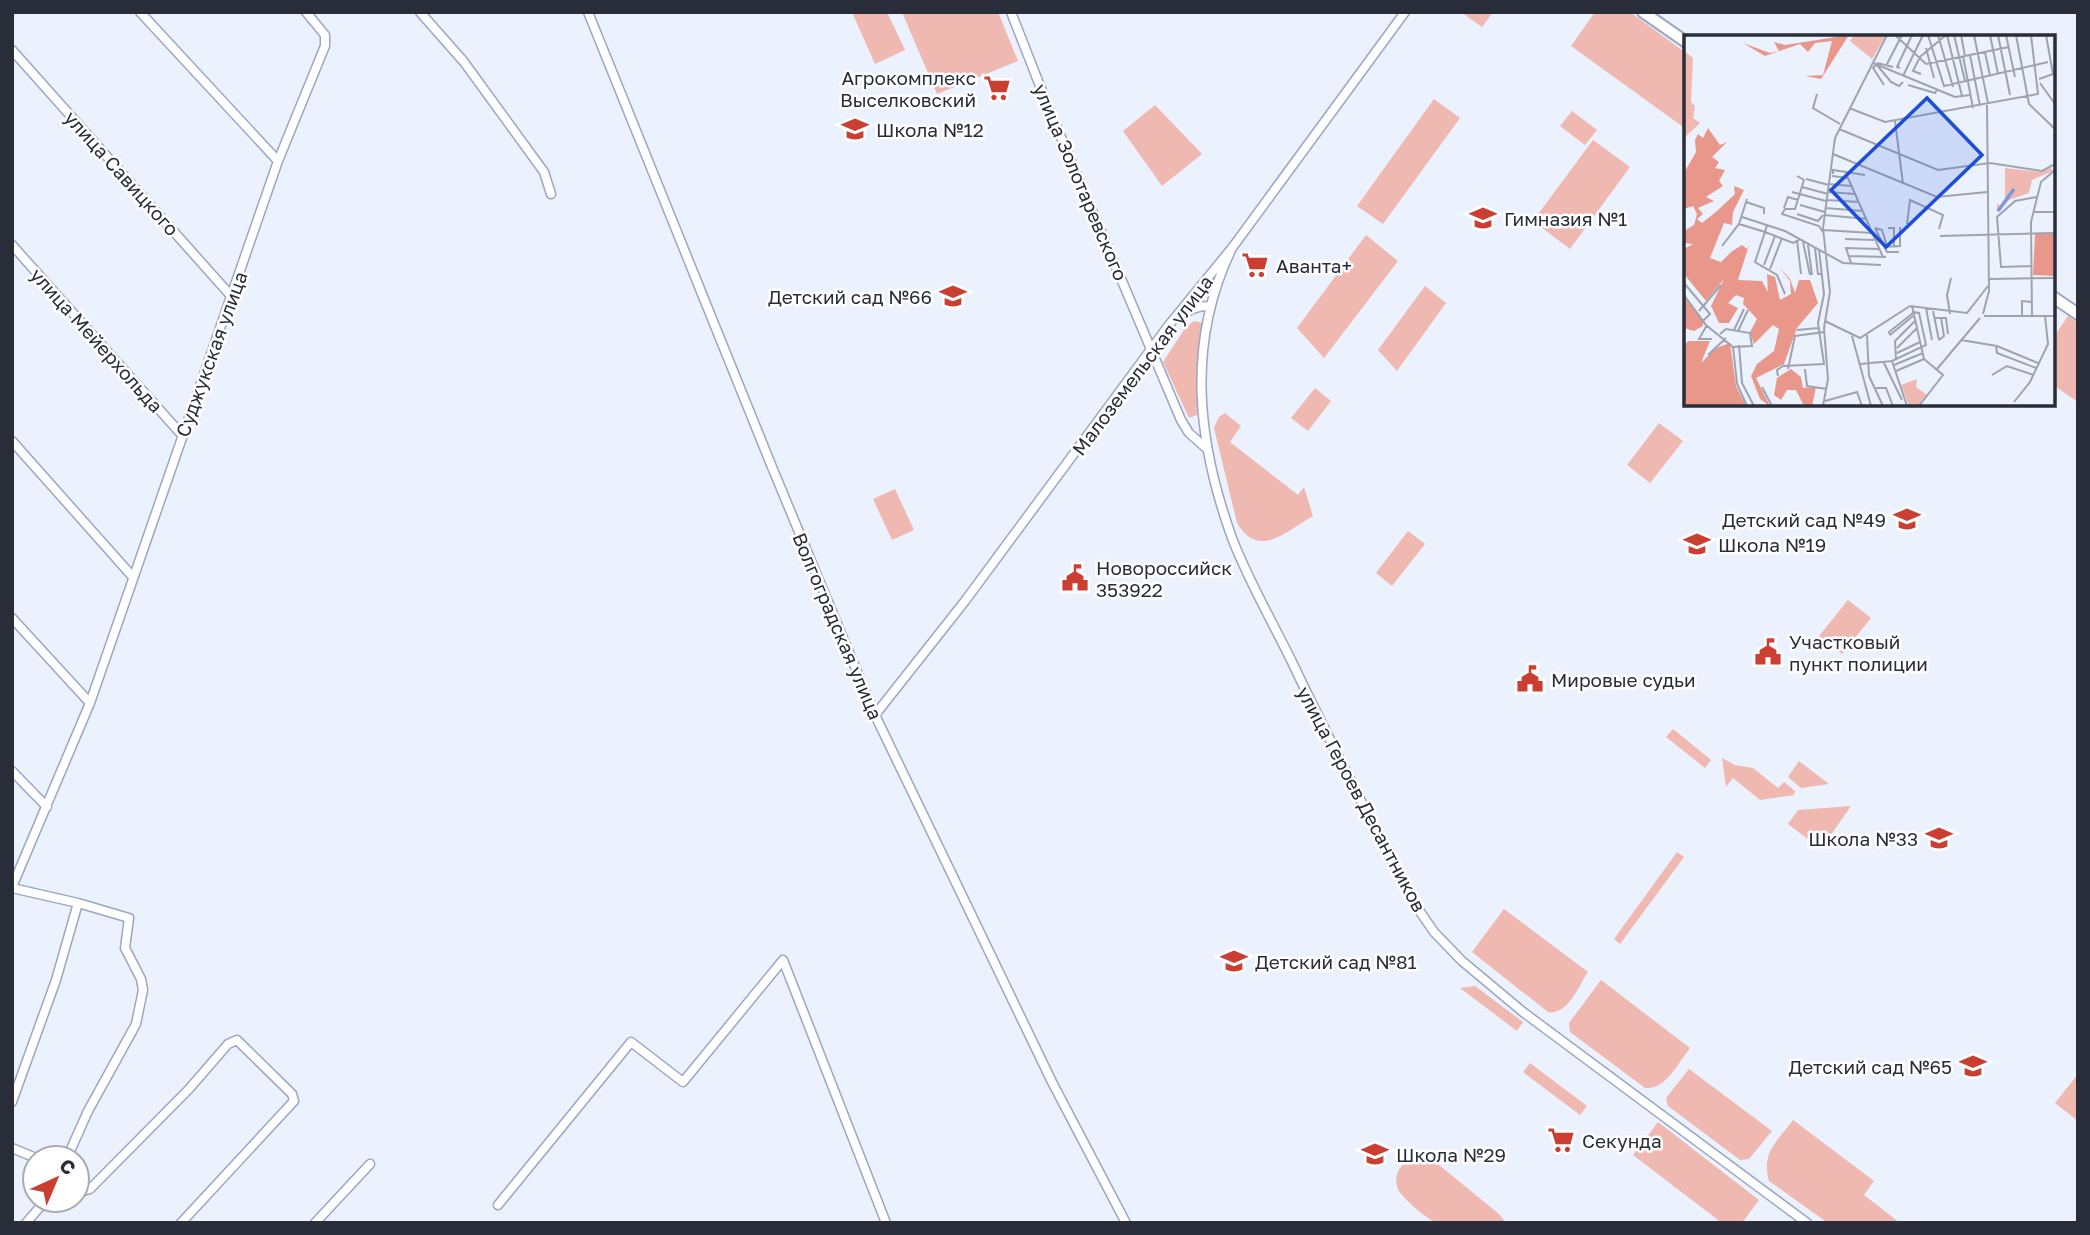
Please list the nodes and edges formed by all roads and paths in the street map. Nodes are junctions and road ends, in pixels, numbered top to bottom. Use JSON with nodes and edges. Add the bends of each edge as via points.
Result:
{"nodes":[{"id":1,"x":140,"y":12,"type":"edge"},
{"id":2,"x":306,"y":12,"type":"edge"},
{"id":3,"x":420,"y":12,"type":"edge"},
{"id":4,"x":588,"y":12,"type":"edge"},
{"id":5,"x":1011,"y":12,"type":"edge"},
{"id":6,"x":1405,"y":12,"type":"edge"},
{"id":7,"x":1643,"y":12,"type":"edge"},
{"id":8,"x":1684,"y":41,"type":"edge"},
{"id":9,"x":12,"y":50,"type":"edge"},
{"id":10,"x":278,"y":162,"type":"junction"},
{"id":11,"x":551,"y":194,"type":"dead end"},
{"id":12,"x":12,"y":245,"type":"edge"},
{"id":13,"x":1232,"y":248,"type":"junction"},
{"id":14,"x":232,"y":297,"type":"junction"},
{"id":15,"x":2055,"y":298,"type":"edge"},
{"id":16,"x":1209,"y":306,"type":"junction"},
{"id":17,"x":2078,"y":314,"type":"edge"},
{"id":18,"x":1170,"y":325,"type":"junction"},
{"id":19,"x":1152,"y":351,"type":"junction"},
{"id":20,"x":182,"y":435,"type":"junction"},
{"id":21,"x":12,"y":442,"type":"edge"},
{"id":22,"x":1206,"y":448,"type":"junction"},
{"id":23,"x":132,"y":576,"type":"junction"},
{"id":24,"x":12,"y":618,"type":"edge"},
{"id":25,"x":90,"y":702,"type":"junction"},
{"id":26,"x":875,"y":715,"type":"junction"},
{"id":27,"x":12,"y":771,"type":"edge"},
{"id":28,"x":47,"y":807,"type":"junction"},
{"id":29,"x":12,"y":888,"type":"edge"},
{"id":30,"x":78,"y":903,"type":"junction"},
{"id":31,"x":12,"y":1102,"type":"edge"},
{"id":32,"x":73,"y":1144,"type":"edge"},
{"id":33,"x":370,"y":1164,"type":"dead end"},
{"id":34,"x":91,"y":1188,"type":"edge"},
{"id":35,"x":498,"y":1205,"type":"dead end"},
{"id":36,"x":181,"y":1223,"type":"edge"},
{"id":37,"x":315,"y":1223,"type":"edge"},
{"id":38,"x":886,"y":1223,"type":"edge"},
{"id":39,"x":1126,"y":1223,"type":"edge"},
{"id":40,"x":1807,"y":1223,"type":"edge"}],
"edges":[{"from":1,"to":10,"type":"street"},
{"from":2,"to":10,"type":"street","name":"Суджукская улица","via":[[326,40]]},
{"from":3,"to":11,"type":"street","via":[[464,62],[544,172]]},
{"from":4,"to":26,"type":"street","name":"Волгоградская улица"},
{"from":5,"to":19,"type":"street","name":"улица Золотаревского"},
{"from":6,"to":13,"type":"street","name":"Малоземельская улица"},
{"from":7,"to":8,"type":"street"},
{"from":9,"to":14,"type":"street","name":"улица Савицкого"},
{"from":10,"to":14,"type":"street","name":"Суджукская улица"},
{"from":12,"to":20,"type":"street","name":"улица Мейерхольда"},
{"from":13,"to":16,"type":"street"},
{"from":13,"to":18,"type":"street","name":"Малоземельская улица"},
{"from":14,"to":20,"type":"street","name":"Суджукская улица"},
{"from":15,"to":17,"type":"street"},
{"from":16,"to":18,"type":"street","via":[[1189,310]]},
{"from":16,"to":22,"type":"street","via":[[1201,376]]},
{"from":18,"to":19,"type":"street","name":"Малоземельская улица"},
{"from":19,"to":22,"type":"street","name":"улица Героев Десантников","via":[[1181,420]]},
{"from":19,"to":26,"type":"street","name":"Малоземельская улица"},
{"from":20,"to":23,"type":"street","name":"Суджукская улица"},
{"from":21,"to":23,"type":"street"},
{"from":22,"to":40,"type":"street","name":"улица Героев Десантников","via":[[1243,563],[1412,900],[1434,932],[1523,1012]]},
{"from":23,"to":25,"type":"street","name":"Суджукская улица"},
{"from":24,"to":25,"type":"street"},
{"from":25,"to":28,"type":"street","name":"Суджукская улица"},
{"from":26,"to":39,"type":"street","name":"Волгоградская улица","via":[[1052,1082]]},
{"from":27,"to":28,"type":"street"},
{"from":28,"to":29,"type":"street"},
{"from":29,"to":30,"type":"street"},
{"from":30,"to":31,"type":"street"},
{"from":30,"to":32,"type":"street","via":[[129,918],[125,948],[143,990],[136,1024]]},
{"from":33,"to":37,"type":"street"},
{"from":34,"to":36,"type":"street","via":[[232,1040],[241,1042],[294,1101]]},
{"from":35,"to":38,"type":"street","via":[[631,1042],[682,1082],[783,960]]}]}
